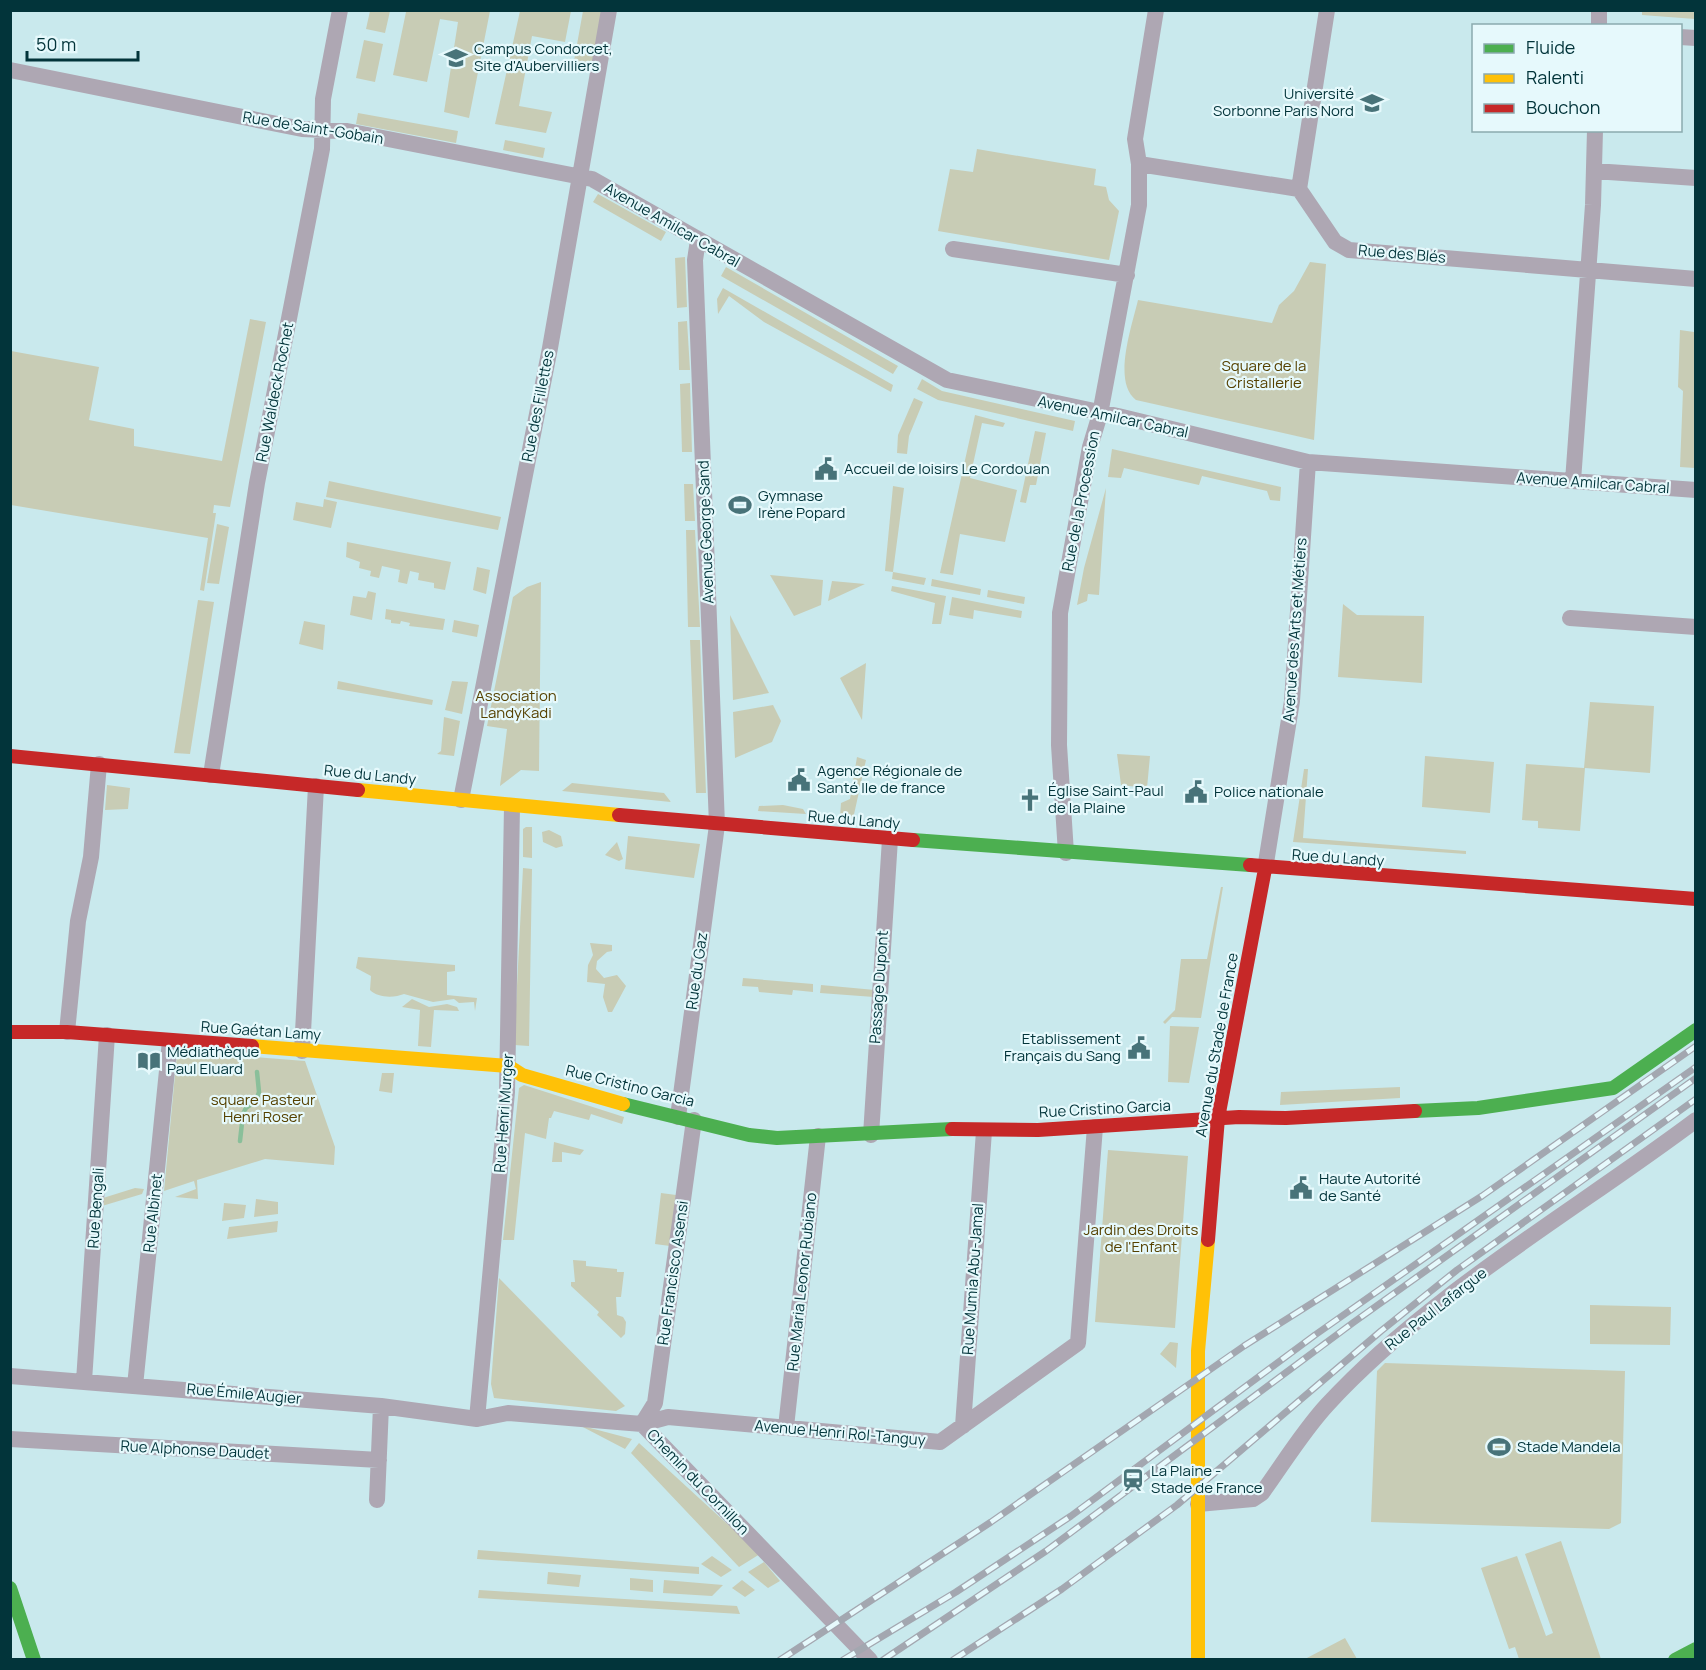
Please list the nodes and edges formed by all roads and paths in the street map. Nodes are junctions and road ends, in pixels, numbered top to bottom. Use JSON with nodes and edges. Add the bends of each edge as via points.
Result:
{"nodes":[{"id":1,"x":340,"y":10,"type":"edge"},
{"id":2,"x":609,"y":10,"type":"edge"},
{"id":3,"x":1156,"y":10,"type":"edge"},
{"id":4,"x":1327,"y":10,"type":"edge"},
{"id":5,"x":10,"y":70,"type":"edge"},
{"id":6,"x":323,"y":130,"type":"junction"},
{"id":7,"x":1595,"y":132,"type":"edge"},
{"id":8,"x":1139,"y":164,"type":"junction"},
{"id":9,"x":1594,"y":171,"type":"junction"},
{"id":10,"x":580,"y":177,"type":"junction"},
{"id":11,"x":1695,"y":178,"type":"edge"},
{"id":12,"x":1299,"y":189,"type":"junction"},
{"id":13,"x":698,"y":240,"type":"junction"},
{"id":14,"x":953,"y":249,"type":"dead end"},
{"id":15,"x":1587,"y":270,"type":"junction"},
{"id":16,"x":1127,"y":275,"type":"junction"},
{"id":17,"x":1695,"y":279,"type":"edge"},
{"id":18,"x":1100,"y":414,"type":"junction"},
{"id":19,"x":1308,"y":462,"type":"junction"},
{"id":20,"x":1572,"y":482,"type":"junction"},
{"id":21,"x":1695,"y":490,"type":"edge"},
{"id":22,"x":1570,"y":618,"type":"dead end"},
{"id":23,"x":1695,"y":627,"type":"edge"},
{"id":24,"x":10,"y":756,"type":"edge"},
{"id":25,"x":99,"y":764,"type":"junction"},
{"id":26,"x":211,"y":775,"type":"junction"},
{"id":27,"x":316,"y":786,"type":"junction"},
{"id":28,"x":460,"y":800,"type":"junction"},
{"id":29,"x":512,"y":806,"type":"junction"},
{"id":30,"x":717,"y":825,"type":"junction"},
{"id":31,"x":890,"y":839,"type":"junction"},
{"id":32,"x":1066,"y":853,"type":"junction"},
{"id":33,"x":1265,"y":869,"type":"junction"},
{"id":34,"x":1695,"y":899,"type":"edge"},
{"id":35,"x":1695,"y":1030,"type":"edge"},
{"id":36,"x":10,"y":1032,"type":"edge"},
{"id":37,"x":67,"y":1032,"type":"junction"},
{"id":38,"x":107,"y":1035,"type":"junction"},
{"id":39,"x":170,"y":1041,"type":"junction"},
{"id":40,"x":302,"y":1051,"type":"junction"},
{"id":41,"x":508,"y":1066,"type":"junction"},
{"id":42,"x":1218,"y":1118,"type":"junction"},
{"id":43,"x":686,"y":1119,"type":"junction"},
{"id":44,"x":1695,"y":1120,"type":"edge"},
{"id":45,"x":1095,"y":1127,"type":"junction"},
{"id":46,"x":984,"y":1131,"type":"junction"},
{"id":47,"x":871,"y":1135,"type":"junction"},
{"id":48,"x":818,"y":1136,"type":"junction"},
{"id":49,"x":10,"y":1376,"type":"edge"},
{"id":50,"x":84,"y":1381,"type":"junction"},
{"id":51,"x":135,"y":1386,"type":"junction"},
{"id":52,"x":381,"y":1406,"type":"junction"},
{"id":53,"x":477,"y":1419,"type":"junction"},
{"id":54,"x":642,"y":1424,"type":"junction"},
{"id":55,"x":963,"y":1426,"type":"junction"},
{"id":56,"x":786,"y":1427,"type":"junction"},
{"id":57,"x":10,"y":1439,"type":"edge"},
{"id":58,"x":379,"y":1460,"type":"junction"},
{"id":59,"x":377,"y":1500,"type":"dead end"},
{"id":60,"x":1198,"y":1504,"type":"junction"},
{"id":61,"x":10,"y":1588,"type":"edge"},
{"id":62,"x":1695,"y":1649,"type":"edge"},
{"id":63,"x":34,"y":1659,"type":"edge"},
{"id":64,"x":870,"y":1659,"type":"edge"},
{"id":65,"x":1198,"y":1659,"type":"edge"},
{"id":66,"x":1675,"y":1659,"type":"edge"}],
"edges":[{"from":1,"to":6,"type":"street","name":"Rue Waldeck Rochet","via":[[323,99]]},
{"from":2,"to":10,"type":"street","name":"Rue des Fillettes"},
{"from":3,"to":8,"type":"street","name":"Rue de la Procession","via":[[1135,139]]},
{"from":4,"to":12,"type":"street"},
{"from":5,"to":6,"type":"street","name":"Rue de Saint-Gobain"},
{"from":6,"to":10,"type":"street","name":"Rue de Saint-Gobain","via":[[347,131]]},
{"from":6,"to":26,"type":"street","name":"Rue Waldeck Rochet","via":[[257,483]]},
{"from":7,"to":9,"type":"street"},
{"from":8,"to":12,"type":"street"},
{"from":8,"to":16,"type":"street","name":"Rue de la Procession","via":[[1139,205]]},
{"from":9,"to":11,"type":"street"},
{"from":9,"to":15,"type":"street"},
{"from":10,"to":13,"type":"street","name":"Avenue Amilcar Cabral","via":[[592,180]]},
{"from":10,"to":28,"type":"street","name":"Rue des Fillettes"},
{"from":12,"to":15,"type":"street","name":"Rue des Blés","via":[[1335,242],[1349,250]]},
{"from":13,"to":18,"type":"street","name":"Avenue Amilcar Cabral","via":[[947,381]]},
{"from":13,"to":30,"type":"street","name":"Avenue George Sand","via":[[695,260]]},
{"from":14,"to":16,"type":"street"},
{"from":15,"to":17,"type":"street","name":"Rue des Blés"},
{"from":15,"to":20,"type":"street"},
{"from":16,"to":18,"type":"street","name":"Rue de la Procession"},
{"from":18,"to":19,"type":"street","name":"Avenue Amilcar Cabral"},
{"from":18,"to":32,"type":"street","name":"Rue de la Procession","via":[[1088,456],[1060,613],[1059,745]]},
{"from":19,"to":20,"type":"street","name":"Avenue Amilcar Cabral"},
{"from":19,"to":33,"type":"street","name":"Avenue des Arts et Métiers","via":[[1292,701]]},
{"from":20,"to":21,"type":"street","name":"Avenue Amilcar Cabral"},
{"from":22,"to":23,"type":"street"},
{"from":24,"to":25,"type":"street","name":"Rue du Landy"},
{"from":25,"to":26,"type":"street","name":"Rue du Landy"},
{"from":25,"to":37,"type":"street","via":[[91,857],[78,921]]},
{"from":26,"to":27,"type":"street","name":"Rue du Landy"},
{"from":27,"to":28,"type":"street","name":"Rue du Landy"},
{"from":27,"to":40,"type":"street"},
{"from":28,"to":29,"type":"street","name":"Rue du Landy"},
{"from":29,"to":30,"type":"street","name":"Rue du Landy"},
{"from":29,"to":41,"type":"street","name":"Rue Henri Murger"},
{"from":30,"to":31,"type":"street","name":"Rue du Landy"},
{"from":30,"to":43,"type":"street","name":"Rue du Gaz"},
{"from":31,"to":32,"type":"street","name":"Rue du Landy"},
{"from":31,"to":47,"type":"street","name":"Passage Dupont"},
{"from":32,"to":33,"type":"street","name":"Rue du Landy"},
{"from":33,"to":34,"type":"street","name":"Rue du Landy"},
{"from":33,"to":42,"type":"street","name":"Avenue du Stade de France"},
{"from":35,"to":42,"type":"street","name":"Rue Cristino Garcia","via":[[1604,1091],[1478,1108],[1297,1118]]},
{"from":36,"to":37,"type":"street","name":"Rue Gaétan Lamy"},
{"from":37,"to":38,"type":"street","name":"Rue Gaétan Lamy"},
{"from":38,"to":39,"type":"street","name":"Rue Gaétan Lamy"},
{"from":38,"to":50,"type":"street","name":"Rue Bengali"},
{"from":39,"to":40,"type":"street","name":"Rue Gaétan Lamy"},
{"from":39,"to":51,"type":"street","name":"Rue Albinet"},
{"from":40,"to":41,"type":"street","name":"Rue Gaétan Lamy"},
{"from":41,"to":43,"type":"street","name":"Rue Cristino Garcia","via":[[522,1075]]},
{"from":41,"to":53,"type":"street","name":"Rue Henri Murger"},
{"from":42,"to":45,"type":"street","name":"Rue Cristino Garcia"},
{"from":42,"to":60,"type":"street","name":"Avenue du Stade de France","via":[[1198,1351]]},
{"from":43,"to":48,"type":"street","name":"Rue Cristino Garcia","via":[[762,1137]]},
{"from":43,"to":54,"type":"street","name":"Rue Francisco Asensi","via":[[655,1403]]},
{"from":44,"to":60,"type":"street","name":"Rue Paul Lafargue","via":[[1466,1284],[1376,1357],[1326,1406],[1262,1493],[1253,1499]]},
{"from":45,"to":46,"type":"street","name":"Rue Cristino Garcia"},
{"from":45,"to":55,"type":"street","name":"Avenue Henri Rol-Tanguy","via":[[1078,1343]]},
{"from":46,"to":47,"type":"street","name":"Rue Cristino Garcia"},
{"from":46,"to":55,"type":"street","name":"Rue Mumia Abu-Jamal"},
{"from":47,"to":48,"type":"street","name":"Rue Cristino Garcia"},
{"from":48,"to":56,"type":"street","name":"Rue Maria Leonor Rubiano"},
{"from":49,"to":50,"type":"street","name":"Rue Émile Augier"},
{"from":50,"to":51,"type":"street","name":"Rue Émile Augier"},
{"from":51,"to":52,"type":"street","name":"Rue Émile Augier"},
{"from":52,"to":53,"type":"street","name":"Rue Émile Augier"},
{"from":52,"to":58,"type":"street"},
{"from":53,"to":54,"type":"street","name":"Chemin du Cornillon","via":[[508,1413]]},
{"from":54,"to":56,"type":"street","name":"Avenue Henri Rol-Tanguy","via":[[668,1417]]},
{"from":54,"to":64,"type":"street","name":"Chemin du Cornillon"},
{"from":55,"to":56,"type":"street","name":"Avenue Henri Rol-Tanguy","via":[[940,1442]]},
{"from":57,"to":58,"type":"street","name":"Rue Alphonse Daudet"},
{"from":58,"to":59,"type":"street"},
{"from":60,"to":65,"type":"street","name":"Avenue du Stade de France"},
{"from":61,"to":63,"type":"street"},
{"from":62,"to":66,"type":"street"}]}
